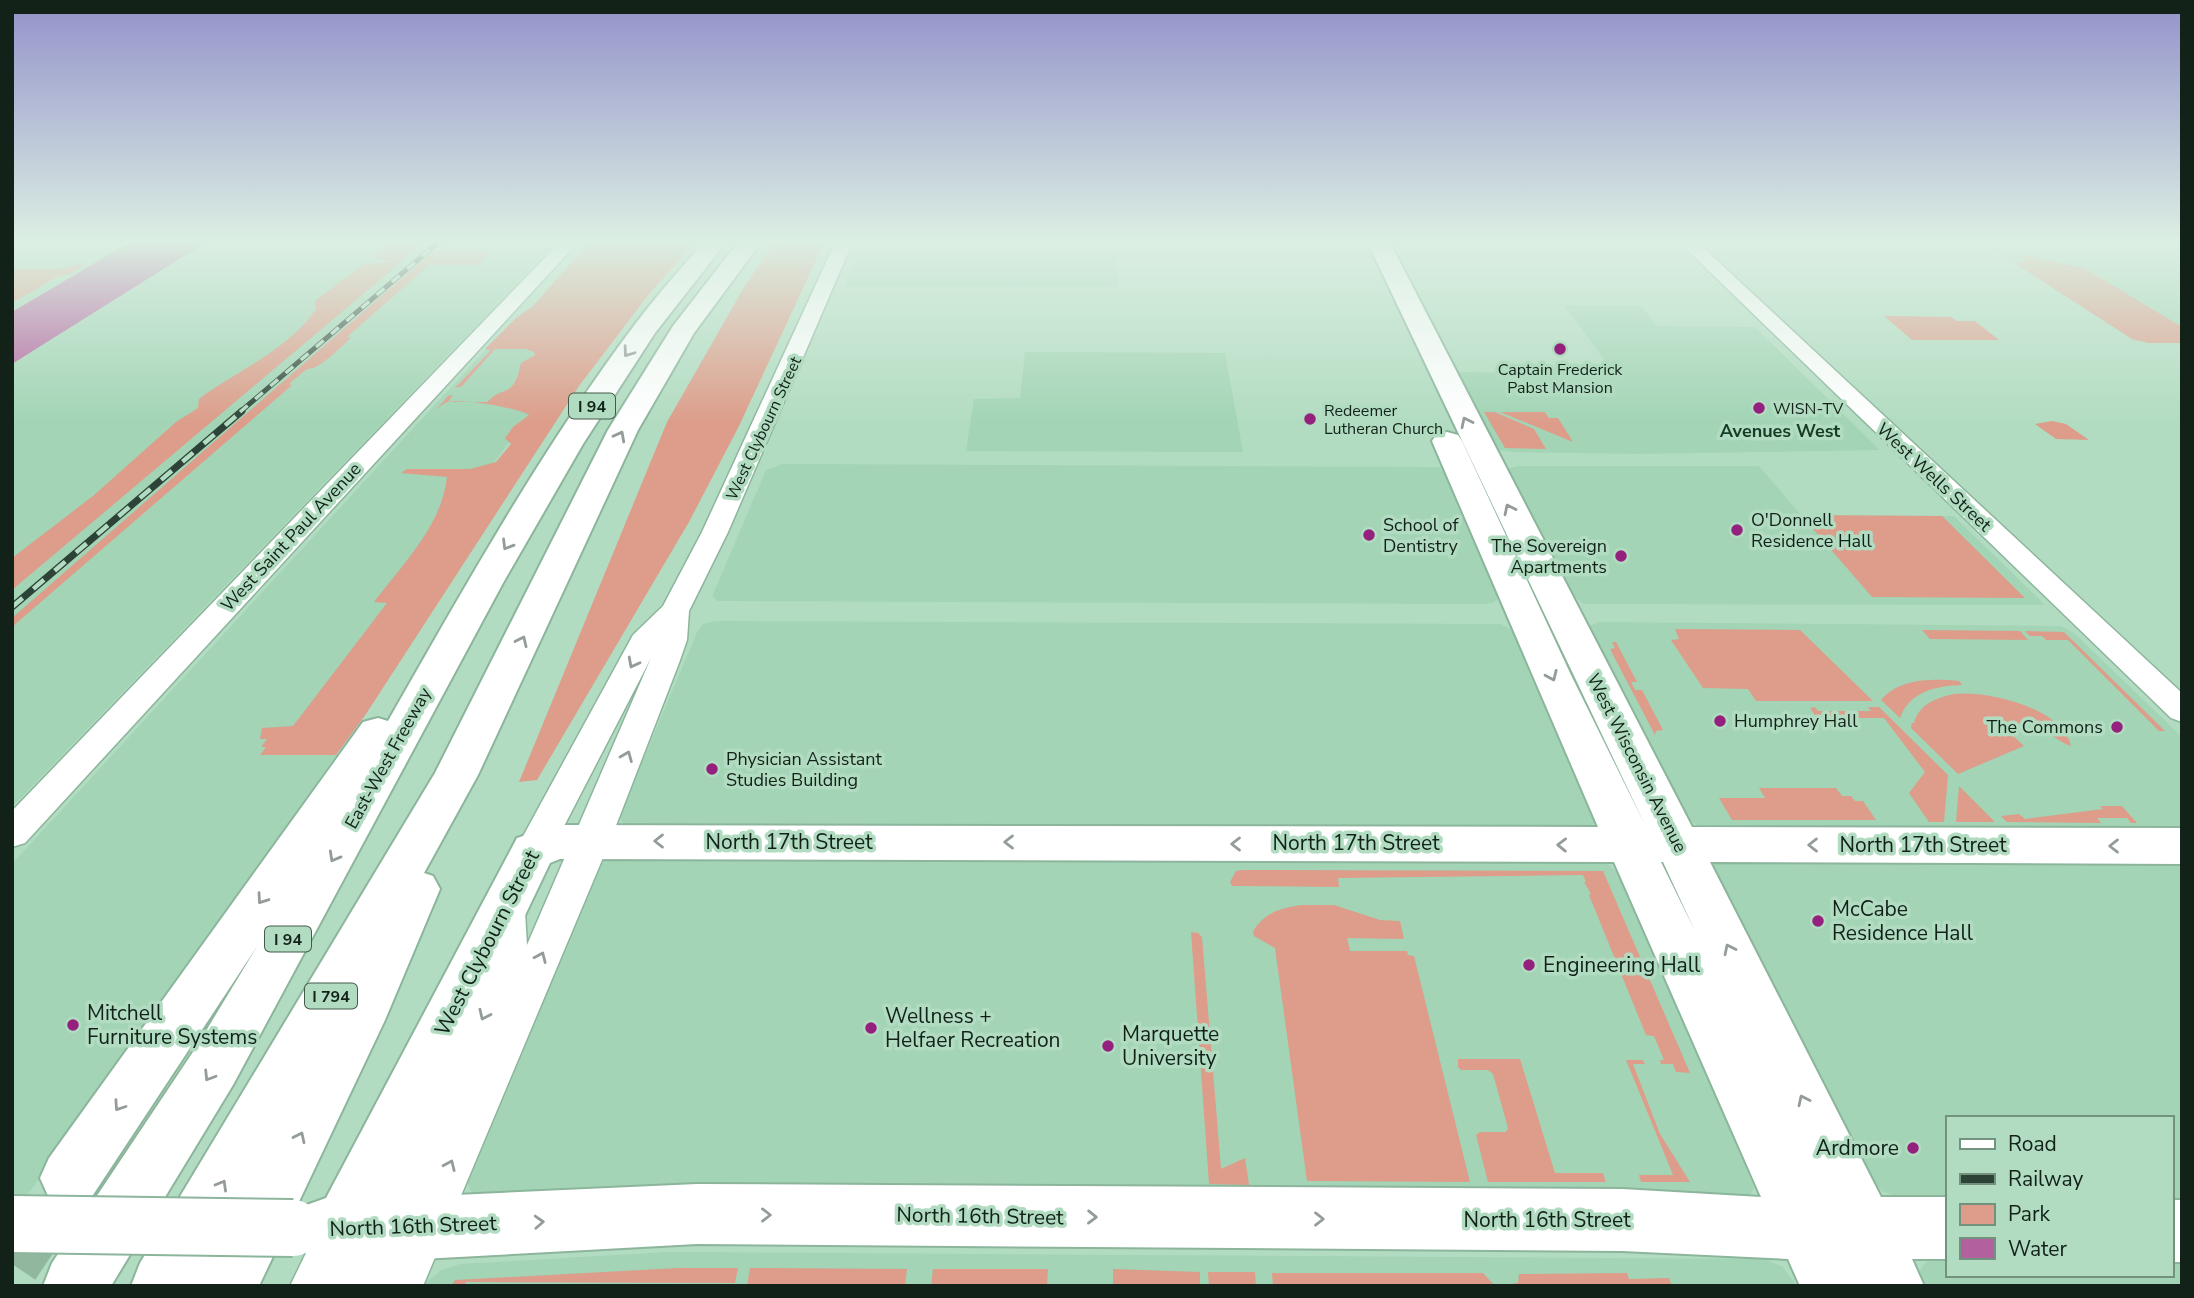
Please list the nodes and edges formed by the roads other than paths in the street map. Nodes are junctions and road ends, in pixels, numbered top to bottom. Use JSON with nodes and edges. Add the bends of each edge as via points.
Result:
{"nodes":[{"id":1,"x":515,"y":302,"type":"edge"},
{"id":2,"x":666,"y":302,"type":"edge"},
{"id":3,"x":705,"y":302,"type":"edge"},
{"id":4,"x":710,"y":302,"type":"edge"},
{"id":5,"x":818,"y":302,"type":"edge"},
{"id":6,"x":1385,"y":302,"type":"edge"},
{"id":7,"x":1405,"y":302,"type":"edge"},
{"id":8,"x":1749,"y":302,"type":"edge"},
{"id":9,"x":682,"y":331,"type":"junction"},
{"id":10,"x":485,"y":583,"type":"junction"},
{"id":11,"x":675,"y":611,"type":"junction"},
{"id":12,"x":493,"y":703,"type":"junction"},
{"id":13,"x":2182,"y":711,"type":"edge"},
{"id":14,"x":12,"y":834,"type":"edge"},
{"id":15,"x":592,"y":841,"type":"junction"},
{"id":16,"x":1654,"y":845,"type":"junction"},
{"id":17,"x":2182,"y":846,"type":"edge"},
{"id":18,"x":533,"y":851,"type":"junction"},
{"id":19,"x":507,"y":903,"type":"junction"},
{"id":20,"x":70,"y":1178,"type":"tunnel mouth"},
{"id":21,"x":12,"y":1223,"type":"edge"},
{"id":22,"x":422,"y":1228,"type":"junction"},
{"id":23,"x":1836,"y":1228,"type":"junction"},
{"id":24,"x":1946,"y":1228,"type":"edge"},
{"id":25,"x":318,"y":1229,"type":"junction"},
{"id":26,"x":75,"y":1286,"type":"edge"},
{"id":27,"x":163,"y":1286,"type":"edge"},
{"id":28,"x":226,"y":1286,"type":"edge"},
{"id":29,"x":315,"y":1286,"type":"edge"},
{"id":30,"x":356,"y":1286,"type":"edge"},
{"id":31,"x":398,"y":1286,"type":"edge"},
{"id":32,"x":1833,"y":1286,"type":"edge"},
{"id":33,"x":1892,"y":1286,"type":"edge"}],
"edges":[{"from":1,"to":14,"type":"street","name":"West Saint Paul Avenue"},
{"from":2,"to":10,"type":"main road","name":"East-West Freeway","number":"I 94","one_way":true,"via":[[617,367]]},
{"from":3,"to":9,"type":"main road","number":"I 94"},
{"from":4,"to":9,"type":"main road"},
{"from":5,"to":11,"type":"street","name":"West Clybourn Street"},
{"from":6,"to":16,"type":"main road","name":"West Wisconsin Avenue","one_way":true},
{"from":16,"to":7,"type":"main road","name":"West Wisconsin Avenue","one_way":true},
{"from":8,"to":13,"type":"street","name":"West Wells Street"},
{"from":12,"to":9,"type":"main road","number":"I 94","one_way":true,"via":[[599,477]]},
{"from":10,"to":20,"type":"main road","one_way":true},
{"from":10,"to":26,"type":"main road","name":"East-West Freeway","number":"I 94","one_way":true,"via":[[276,961]]},
{"from":15,"to":11,"type":"street","name":"West Clybourn Street","one_way":true,"via":[[664,663]]},
{"from":11,"to":18,"type":"street","name":"West Clybourn Street","one_way":true,"via":[[648,635]]},
{"from":27,"to":12,"type":"main road","number":"I 794","one_way":true},
{"from":28,"to":12,"type":"main road","number":"I 94","one_way":true,"via":[[386,960]]},
{"from":16,"to":15,"type":"main road","name":"North 17th Street","one_way":true},
{"from":15,"to":18,"type":"main road","name":"North 17th Street","via":[[557,842]]},
{"from":22,"to":15,"type":"street","name":"West Clybourn Street","one_way":true},
{"from":17,"to":16,"type":"main road","name":"North 17th Street","one_way":true},
{"from":16,"to":23,"type":"main road","name":"West Wisconsin Avenue"},
{"from":18,"to":19,"type":"main road","name":"West Clybourn Street"},
{"from":19,"to":22,"type":"street","one_way":true,"via":[[508,950],[499,980],[399,1196],[401,1216]]},
{"from":19,"to":25,"type":"main road","name":"West Clybourn Street"},
{"from":21,"to":25,"type":"main road","name":"North 16th Street","bridge":true},
{"from":22,"to":23,"type":"main road","name":"North 16th Street","one_way":true,"via":[[710,1214],[1622,1220]]},
{"from":22,"to":25,"type":"main road","name":"North 16th Street"},
{"from":22,"to":31,"type":"street","name":"West Clybourn Street"},
{"from":23,"to":24,"type":"main road","name":"North 16th Street"},
{"from":23,"to":32,"type":"main road","name":"West Wisconsin Avenue"},
{"from":23,"to":33,"type":"main road","name":"West Wisconsin Avenue"},
{"from":25,"to":29,"type":"street","name":"West Clybourn Street"},
{"from":25,"to":30,"type":"street","via":[[360,1238],[364,1266]]}]}
